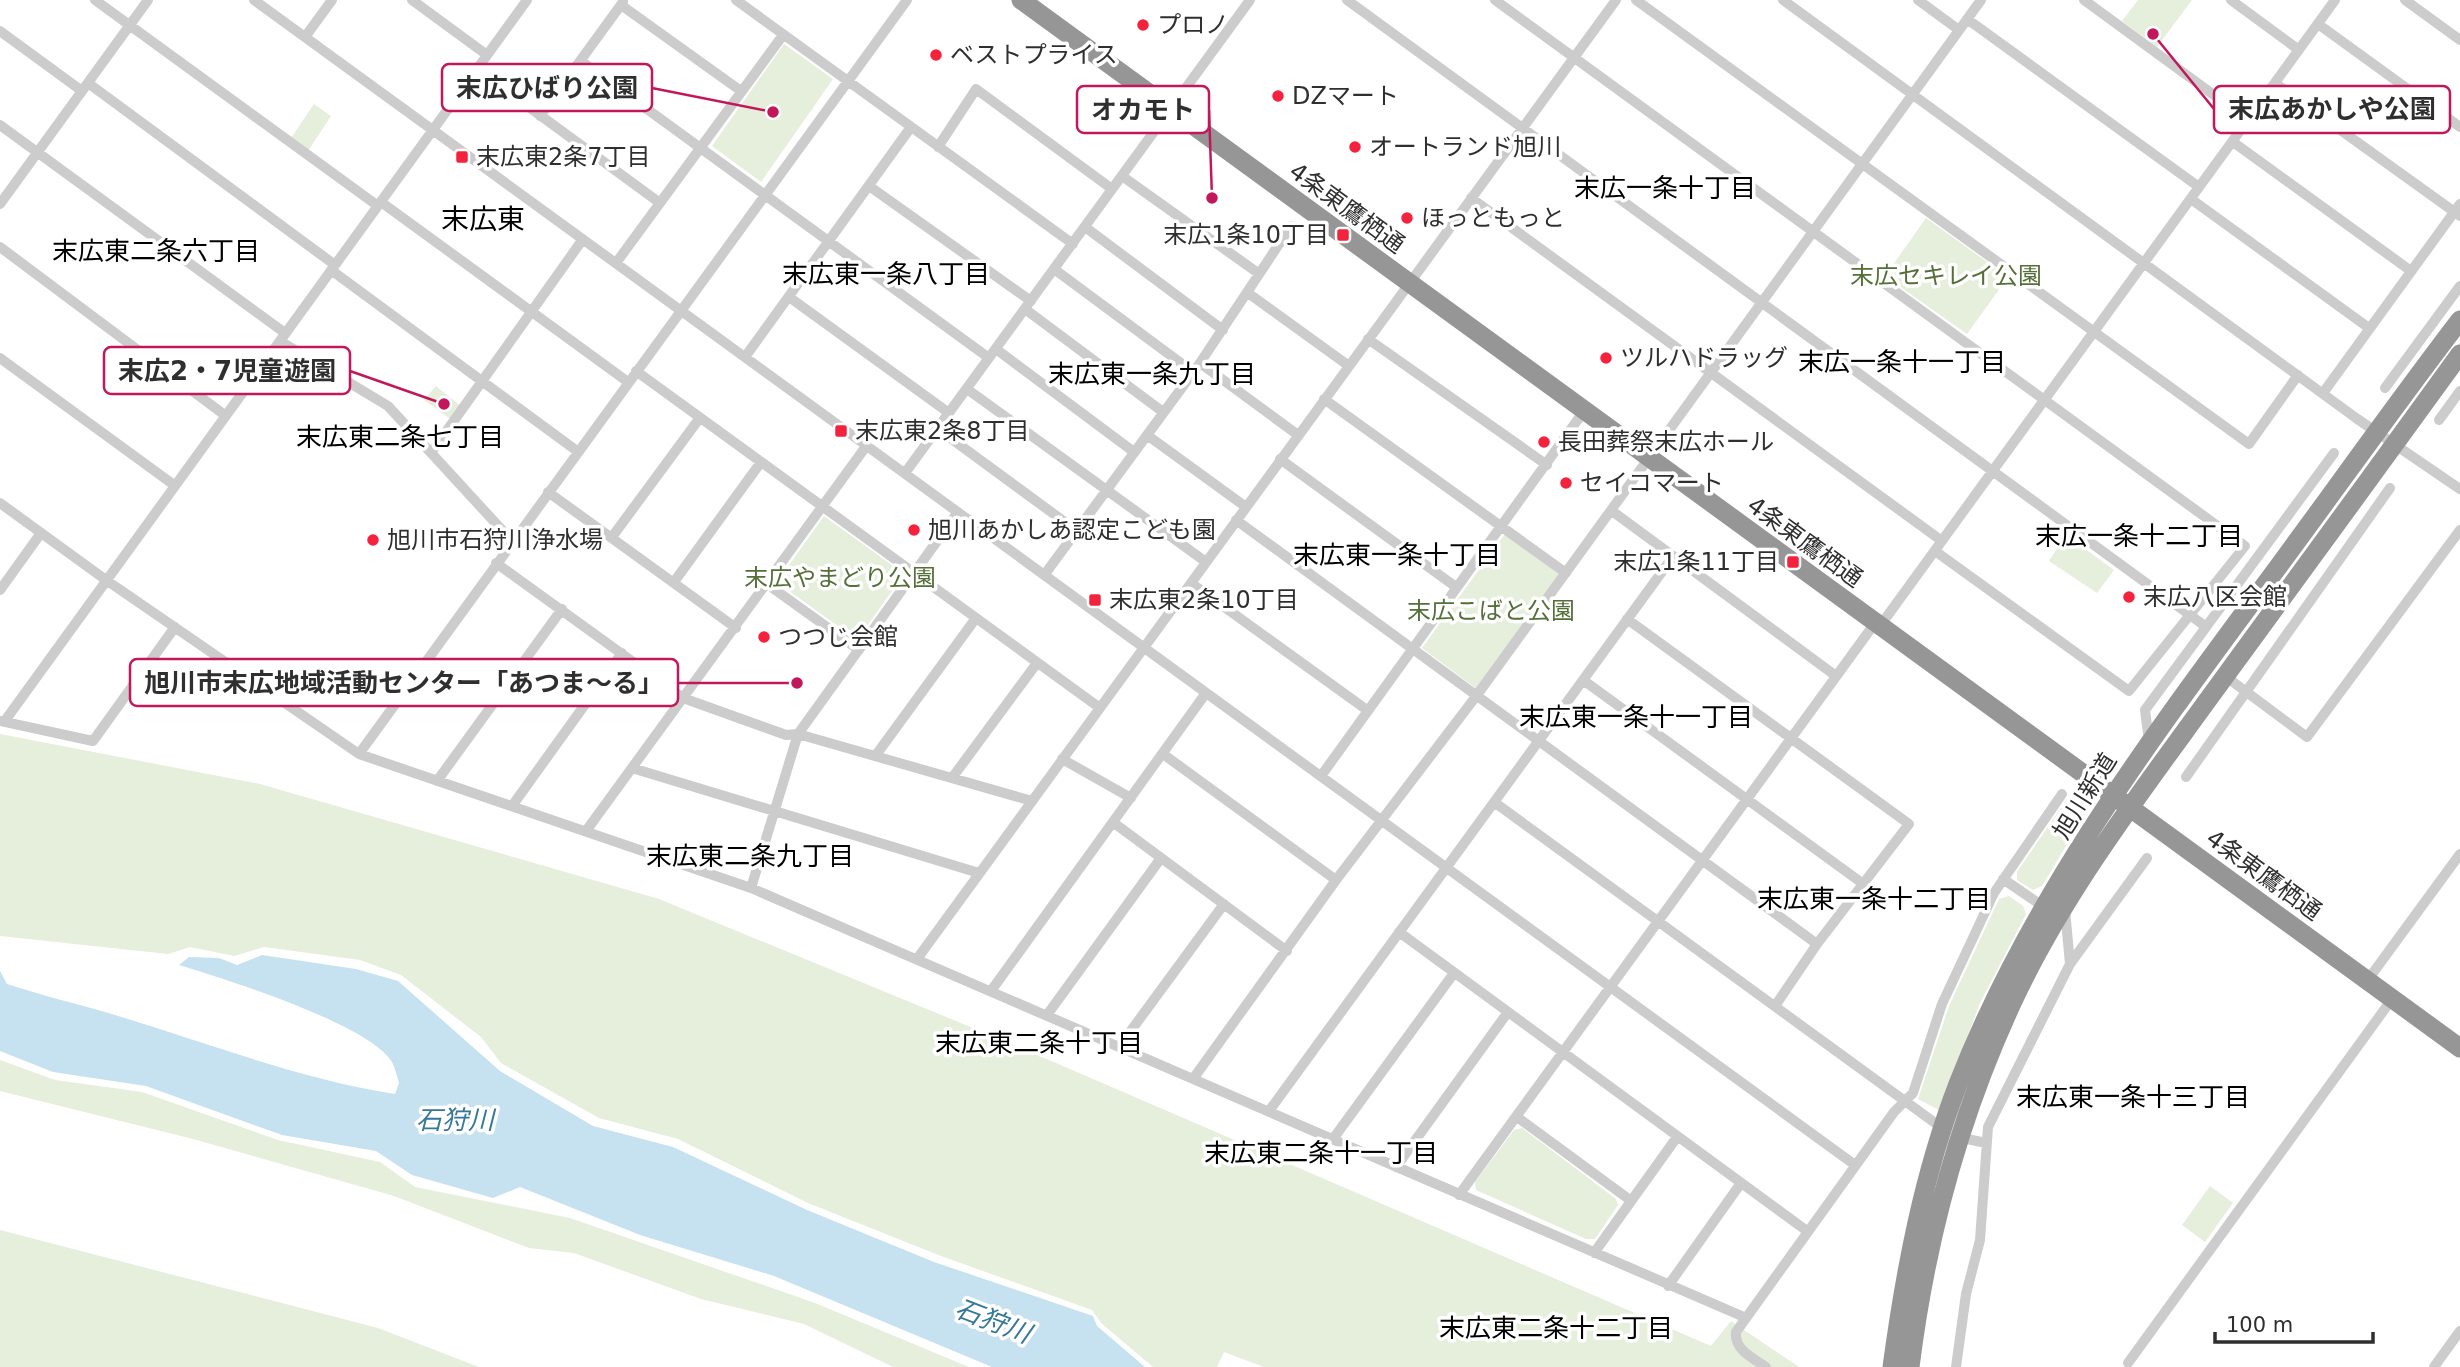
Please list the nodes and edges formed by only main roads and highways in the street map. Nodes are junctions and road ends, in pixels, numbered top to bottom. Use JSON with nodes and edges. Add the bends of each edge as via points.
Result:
{"nodes":[{"id":1,"x":1021,"y":0,"type":"edge"},
{"id":2,"x":2460,"y":320,"type":"edge"},
{"id":3,"x":2459,"y":358,"type":"edge"},
{"id":4,"x":2113,"y":796,"type":"junction"},
{"id":5,"x":2130,"y":808,"type":"junction"},
{"id":6,"x":2460,"y":1048,"type":"edge"},
{"id":7,"x":1950,"y":1133,"type":"junction"},
{"id":8,"x":1892,"y":1367,"type":"edge"},
{"id":9,"x":1910,"y":1367,"type":"edge"}],
"edges":[{"from":1,"to":4,"type":"highway","name":"4条東鷹栖通"},
{"from":2,"to":4,"type":"highway","name":"旭川新道","via":[[2411,369],[2376,431]]},
{"from":3,"to":5,"type":"highway","name":"旭川新道"},
{"from":4,"to":5,"type":"highway","name":"4条東鷹栖通"},
{"from":4,"to":7,"type":"highway","name":"旭川新道","via":[[2044,907],[1996,997]]},
{"from":5,"to":6,"type":"highway","name":"4条東鷹栖通"},
{"from":5,"to":7,"type":"highway","name":"旭川新道","via":[[2065,907],[2014,998]]},
{"from":7,"to":8,"type":"highway","name":"旭川新道","via":[[1912,1239]]},
{"from":7,"to":9,"type":"highway","name":"旭川新道"}]}
